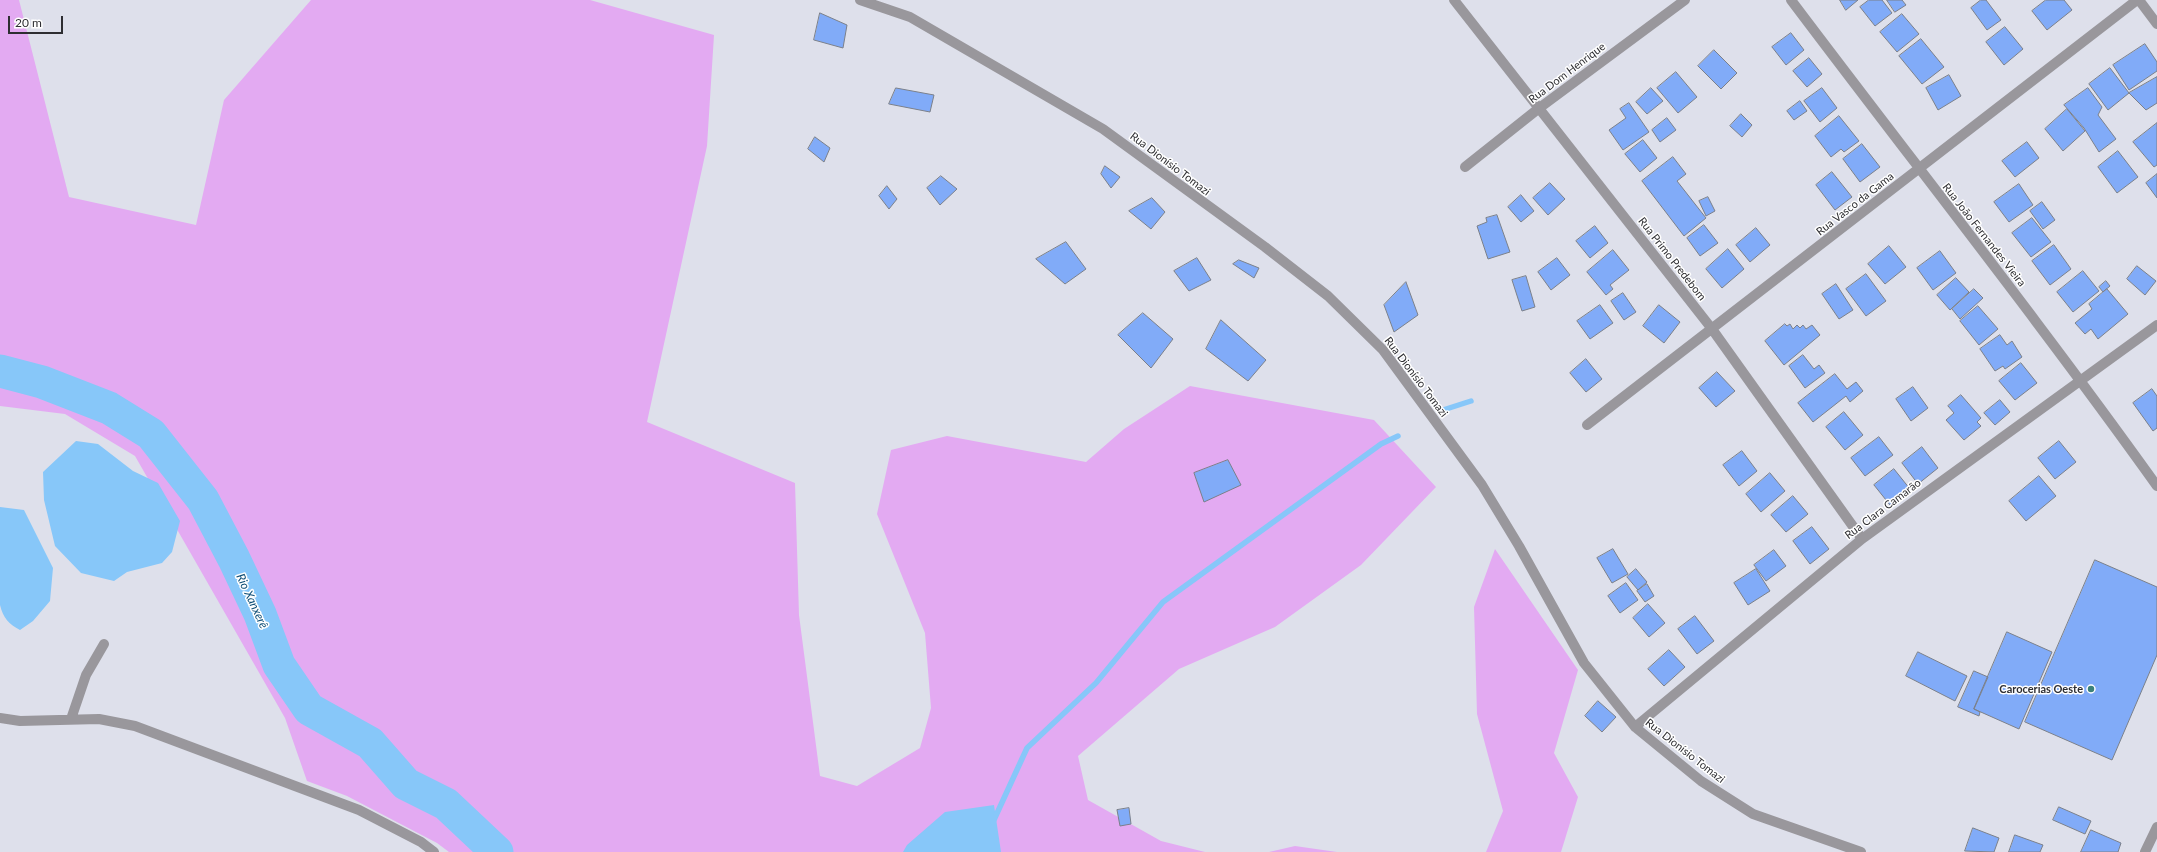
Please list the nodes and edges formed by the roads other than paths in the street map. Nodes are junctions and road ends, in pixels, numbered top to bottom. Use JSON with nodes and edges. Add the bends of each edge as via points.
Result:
{"nodes":[{"id":1,"x":860,"y":0,"type":"edge"},
{"id":2,"x":1454,"y":0,"type":"edge"},
{"id":3,"x":1684,"y":0,"type":"edge"},
{"id":4,"x":1791,"y":0,"type":"edge"},
{"id":5,"x":2138,"y":0,"type":"edge"},
{"id":6,"x":2157,"y":24,"type":"edge"},
{"id":7,"x":1538,"y":109,"type":"junction"},
{"id":8,"x":1465,"y":167,"type":"dead end"},
{"id":9,"x":1918,"y":170,"type":"junction"},
{"id":10,"x":2157,"y":325,"type":"edge"},
{"id":11,"x":1712,"y":329,"type":"junction"},
{"id":12,"x":2081,"y":380,"type":"junction"},
{"id":13,"x":1587,"y":425,"type":"dead end"},
{"id":14,"x":2157,"y":486,"type":"edge"},
{"id":15,"x":1862,"y":539,"type":"junction"},
{"id":16,"x":104,"y":644,"type":"dead end"},
{"id":17,"x":0,"y":718,"type":"edge"},
{"id":18,"x":71,"y":719,"type":"junction"},
{"id":19,"x":1635,"y":727,"type":"junction"},
{"id":20,"x":2157,"y":827,"type":"edge"},
{"id":21,"x":434,"y":852,"type":"edge"},
{"id":22,"x":1861,"y":852,"type":"edge"},
{"id":23,"x":2145,"y":852,"type":"edge"}],
"edges":[{"from":1,"to":19,"type":"street","name":"Rua Dionísio Tomazi","via":[[910,17],[1103,129],[1328,296],[1383,350],[1482,485],[1584,663]]},
{"from":2,"to":7,"type":"street","name":"Rua Primo Predebom"},
{"from":3,"to":7,"type":"street","name":"Rua Dom Henrique"},
{"from":4,"to":9,"type":"street","name":"Rua João Fernandes Vieira"},
{"from":5,"to":6,"type":"street"},
{"from":5,"to":9,"type":"street","name":"Rua Vasco da Gama"},
{"from":7,"to":8,"type":"street","name":"Rua Dom Henrique"},
{"from":7,"to":11,"type":"street","name":"Rua Primo Predebom"},
{"from":9,"to":11,"type":"street","name":"Rua Vasco da Gama"},
{"from":9,"to":12,"type":"street","name":"Rua João Fernandes Vieira"},
{"from":10,"to":12,"type":"street","name":"Rua Clara Camarão"},
{"from":11,"to":13,"type":"street","name":"Rua Vasco da Gama"},
{"from":11,"to":15,"type":"street","name":"Rua Primo Predebom"},
{"from":12,"to":14,"type":"street","name":"Rua João Fernandes Vieira"},
{"from":12,"to":15,"type":"street","name":"Rua Clara Camarão"},
{"from":15,"to":19,"type":"street","name":"Rua Clara Camarão"},
{"from":16,"to":18,"type":"street","via":[[86,675]]},
{"from":17,"to":18,"type":"street","via":[[20,722]]},
{"from":18,"to":21,"type":"street","via":[[99,719],[135,726],[174,739],[359,810]]},
{"from":19,"to":22,"type":"street","name":"Rua Dionísio Tomazi","via":[[1701,781],[1753,814]]},
{"from":20,"to":23,"type":"street"}]}
